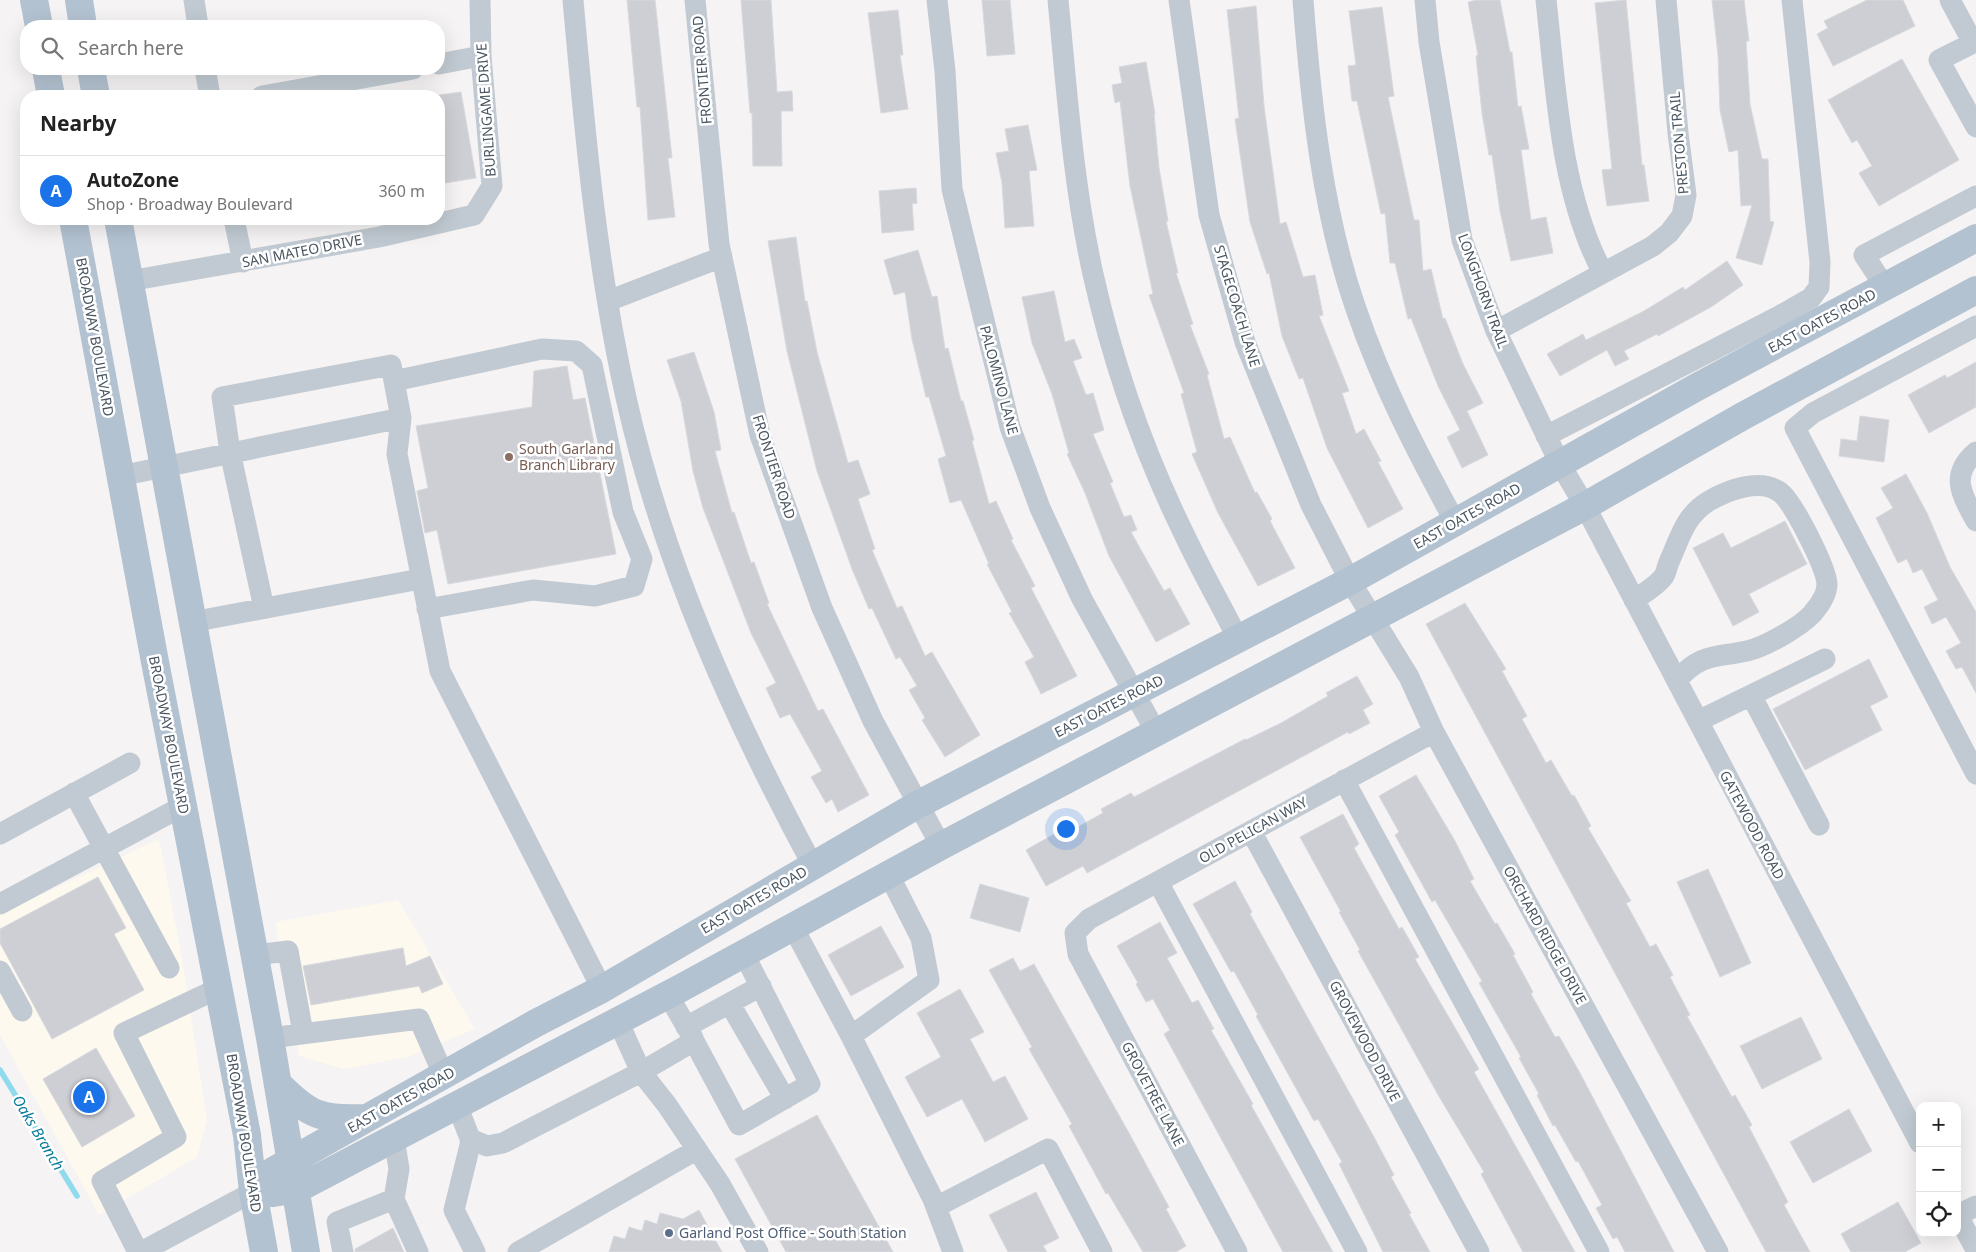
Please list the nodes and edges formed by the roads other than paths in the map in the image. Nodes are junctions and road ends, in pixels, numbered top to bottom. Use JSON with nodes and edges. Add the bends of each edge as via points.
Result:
{"nodes":[{"id":1,"x":34,"y":0,"type":"edge"},
{"id":2,"x":79,"y":0,"type":"edge"},
{"id":3,"x":194,"y":0,"type":"edge"},
{"id":4,"x":480,"y":0,"type":"edge"},
{"id":5,"x":573,"y":0,"type":"edge"},
{"id":6,"x":695,"y":0,"type":"edge"},
{"id":7,"x":937,"y":0,"type":"edge"},
{"id":8,"x":1058,"y":0,"type":"edge"},
{"id":9,"x":1179,"y":0,"type":"edge"},
{"id":10,"x":1303,"y":0,"type":"edge"},
{"id":11,"x":1425,"y":0,"type":"edge"},
{"id":12,"x":1546,"y":0,"type":"edge"},
{"id":13,"x":1666,"y":0,"type":"edge"},
{"id":14,"x":1792,"y":0,"type":"edge"},
{"id":15,"x":1950,"y":0,"type":"edge"},
{"id":16,"x":38,"y":20,"type":"edge"},
{"id":17,"x":82,"y":20,"type":"edge"},
{"id":18,"x":197,"y":20,"type":"edge"},
{"id":19,"x":481,"y":56,"type":"junction"},
{"id":20,"x":445,"y":63,"type":"edge"},
{"id":21,"x":47,"y":75,"type":"edge"},
{"id":22,"x":92,"y":75,"type":"edge"},
{"id":23,"x":207,"y":75,"type":"edge"},
{"id":24,"x":379,"y":75,"type":"edge"},
{"id":25,"x":50,"y":90,"type":"edge"},
{"id":26,"x":95,"y":90,"type":"edge"},
{"id":27,"x":209,"y":90,"type":"edge"},
{"id":28,"x":296,"y":90,"type":"edge"},
{"id":29,"x":1976,"y":127,"type":"edge"},
{"id":30,"x":1976,"y":196,"type":"edge"},
{"id":31,"x":474,"y":216,"type":"joint"},
{"id":32,"x":445,"y":222,"type":"edge"},
{"id":33,"x":74,"y":225,"type":"edge"},
{"id":34,"x":119,"y":225,"type":"edge"},
{"id":35,"x":235,"y":225,"type":"edge"},
{"id":36,"x":433,"y":225,"type":"edge"},
{"id":37,"x":1976,"y":238,"type":"edge"},
{"id":38,"x":722,"y":258,"type":"junction"},
{"id":39,"x":243,"y":262,"type":"junction"},
{"id":40,"x":1604,"y":273,"type":"junction"},
{"id":41,"x":129,"y":281,"type":"junction"},
{"id":42,"x":1885,"y":287,"type":"junction"},
{"id":43,"x":1976,"y":290,"type":"edge"},
{"id":44,"x":608,"y":301,"type":"junction"},
{"id":45,"x":1976,"y":326,"type":"edge"},
{"id":46,"x":1496,"y":331,"type":"junction"},
{"id":47,"x":394,"y":381,"type":"junction"},
{"id":48,"x":401,"y":418,"type":"junction"},
{"id":49,"x":1546,"y":436,"type":"junction"},
{"id":50,"x":230,"y":452,"type":"junction"},
{"id":51,"x":1976,"y":452,"type":"edge"},
{"id":52,"x":1560,"y":464,"type":"junction"},
{"id":53,"x":163,"y":466,"type":"junction"},
{"id":54,"x":120,"y":476,"type":"junction"},
{"id":55,"x":1585,"y":506,"type":"junction"},
{"id":56,"x":1976,"y":521,"type":"edge"},
{"id":57,"x":1455,"y":522,"type":"junction"},
{"id":58,"x":420,"y":579,"type":"junction"},
{"id":59,"x":1350,"y":581,"type":"junction"},
{"id":60,"x":1634,"y":600,"type":"junction"},
{"id":61,"x":264,"y":608,"type":"junction"},
{"id":62,"x":427,"y":608,"type":"junction"},
{"id":63,"x":1375,"y":617,"type":"junction"},
{"id":64,"x":192,"y":622,"type":"junction"},
{"id":65,"x":1238,"y":639,"type":"junction"},
{"id":66,"x":1825,"y":659,"type":"dead end"},
{"id":67,"x":1677,"y":680,"type":"junction"},
{"id":68,"x":1134,"y":694,"type":"junction"},
{"id":69,"x":1751,"y":695,"type":"junction"},
{"id":70,"x":1698,"y":722,"type":"junction"},
{"id":71,"x":1156,"y":732,"type":"junction"},
{"id":72,"x":1434,"y":732,"type":"junction"},
{"id":73,"x":130,"y":763,"type":"dead end"},
{"id":74,"x":1976,"y":774,"type":"edge"},
{"id":75,"x":1344,"y":780,"type":"junction"},
{"id":76,"x":74,"y":793,"type":"junction"},
{"id":77,"x":917,"y":805,"type":"junction"},
{"id":78,"x":183,"y":806,"type":"junction"},
{"id":79,"x":1819,"y":825,"type":"dead end"},
{"id":80,"x":1251,"y":831,"type":"junction"},
{"id":81,"x":0,"y":834,"type":"edge"},
{"id":82,"x":941,"y":846,"type":"junction"},
{"id":83,"x":104,"y":849,"type":"junction"},
{"id":84,"x":813,"y":866,"type":"junction"},
{"id":85,"x":889,"y":875,"type":"junction"},
{"id":86,"x":1158,"y":882,"type":"junction"},
{"id":87,"x":0,"y":904,"type":"edge"},
{"id":88,"x":793,"y":927,"type":"junction"},
{"id":89,"x":1075,"y":933,"type":"joint"},
{"id":90,"x":744,"y":954,"type":"junction"},
{"id":91,"x":254,"y":955,"type":"junction"},
{"id":92,"x":169,"y":968,"type":"dead end"},
{"id":93,"x":0,"y":971,"type":"edge"},
{"id":94,"x":761,"y":986,"type":"junction"},
{"id":95,"x":219,"y":988,"type":"junction"},
{"id":96,"x":602,"y":989,"type":"junction"},
{"id":97,"x":668,"y":995,"type":"junction"},
{"id":98,"x":730,"y":1004,"type":"junction"},
{"id":99,"x":22,"y":1011,"type":"dead end"},
{"id":100,"x":618,"y":1021,"type":"junction"},
{"id":101,"x":303,"y":1033,"type":"junction"},
{"id":102,"x":690,"y":1034,"type":"junction"},
{"id":103,"x":851,"y":1036,"type":"junction"},
{"id":104,"x":270,"y":1038,"type":"junction"},
{"id":105,"x":641,"y":1072,"type":"junction"},
{"id":106,"x":444,"y":1076,"type":"junction"},
{"id":107,"x":278,"y":1084,"type":"junction"},
{"id":108,"x":785,"y":1099,"type":"junction"},
{"id":109,"x":457,"y":1105,"type":"junction"},
{"id":110,"x":368,"y":1118,"type":"junction"},
{"id":111,"x":1916,"y":1135,"type":"edge"},
{"id":112,"x":394,"y":1138,"type":"junction"},
{"id":113,"x":470,"y":1139,"type":"junction"},
{"id":114,"x":696,"y":1150,"type":"junction"},
{"id":115,"x":292,"y":1160,"type":"junction"},
{"id":116,"x":297,"y":1189,"type":"junction"},
{"id":117,"x":253,"y":1192,"type":"junction"},
{"id":118,"x":394,"y":1198,"type":"junction"},
{"id":119,"x":1976,"y":1206,"type":"edge"},
{"id":120,"x":936,"y":1207,"type":"junction"},
{"id":121,"x":1961,"y":1213,"type":"edge"},
{"id":122,"x":1961,"y":1222,"type":"edge"},
{"id":123,"x":525,"y":1250,"type":"edge"},
{"id":124,"x":1976,"y":1250,"type":"edge"},
{"id":125,"x":139,"y":1252,"type":"edge"},
{"id":126,"x":264,"y":1252,"type":"edge"},
{"id":127,"x":306,"y":1252,"type":"edge"},
{"id":128,"x":344,"y":1252,"type":"edge"},
{"id":129,"x":418,"y":1252,"type":"edge"},
{"id":130,"x":475,"y":1252,"type":"edge"},
{"id":131,"x":758,"y":1252,"type":"edge"},
{"id":132,"x":953,"y":1252,"type":"edge"},
{"id":133,"x":1102,"y":1252,"type":"edge"},
{"id":134,"x":1237,"y":1252,"type":"edge"},
{"id":135,"x":1357,"y":1252,"type":"edge"},
{"id":136,"x":1479,"y":1252,"type":"edge"},
{"id":137,"x":1599,"y":1252,"type":"edge"},
{"id":138,"x":1718,"y":1252,"type":"edge"}],
"edges":[{"from":1,"to":16,"type":"main road"},
{"from":2,"to":17,"type":"main road"},
{"from":3,"to":18,"type":"street"},
{"from":4,"to":19,"type":"street","name":"BURLINGAME DRIVE"},
{"from":5,"to":44,"type":"street","via":[[597,241]]},
{"from":6,"to":38,"type":"street","name":"FRONTIER ROAD"},
{"from":7,"to":68,"type":"street","name":"PALOMINO LANE","via":[[952,189],[1010,427],[1040,508],[1082,599]]},
{"from":8,"to":65,"type":"street","via":[[1077,188],[1093,274],[1111,345],[1164,490]]},
{"from":9,"to":59,"type":"street","name":"STAGECOACH LANE","via":[[1209,215],[1245,342],[1311,505]]},
{"from":10,"to":57,"type":"street","via":[[1314,108],[1339,251],[1356,309],[1410,440]]},
{"from":11,"to":46,"type":"street","name":"LONGHORN TRAIL","via":[[1462,240]]},
{"from":12,"to":40,"type":"street","via":[[1566,160],[1591,250]]},
{"from":13,"to":40,"type":"street","name":"PRESTON TRAIL","via":[[1686,194],[1682,216],[1653,246]]},
{"from":14,"to":49,"type":"street","via":[[1820,262],[1819,287],[1811,298],[1781,315]]},
{"from":15,"to":29,"type":"street","via":[[1973,43],[1938,60]]},
{"from":19,"to":20,"type":"street"},
{"from":19,"to":31,"type":"street","name":"BURLINGAME DRIVE","via":[[492,186]]},
{"from":21,"to":25,"type":"main road"},
{"from":22,"to":26,"type":"main road"},
{"from":23,"to":27,"type":"street"},
{"from":24,"to":28,"type":"street"},
{"from":30,"to":42,"type":"street","via":[[1864,255]]},
{"from":31,"to":32,"type":"street","name":"SAN MATEO DRIVE"},
{"from":33,"to":54,"type":"main road","name":"BROADWAY BOULEVARD"},
{"from":34,"to":41,"type":"main road"},
{"from":35,"to":39,"type":"street"},
{"from":36,"to":39,"type":"street","name":"SAN MATEO DRIVE"},
{"from":37,"to":42,"type":"main road","name":"EAST OATES ROAD"},
{"from":38,"to":44,"type":"street"},
{"from":38,"to":77,"type":"street","name":"FRONTIER ROAD","via":[[760,435],[822,608],[873,722]]},
{"from":39,"to":41,"type":"street","name":"SAN MATEO DRIVE"},
{"from":40,"to":46,"type":"street","name":"PRESTON TRAIL"},
{"from":41,"to":53,"type":"main road"},
{"from":42,"to":52,"type":"main road","name":"EAST OATES ROAD"},
{"from":43,"to":55,"type":"main road","name":"EAST OATES ROAD"},
{"from":44,"to":84,"type":"street","via":[[627,402],[659,517],[711,657],[742,728]]},
{"from":45,"to":74,"type":"street","via":[[1814,414],[1795,428]]},
{"from":46,"to":49,"type":"street","name":"LONGHORN TRAIL"},
{"from":47,"to":48,"type":"street"},
{"from":47,"to":50,"type":"street","via":[[391,366],[222,397]]},
{"from":47,"to":62,"type":"street","via":[[542,349],[576,351],[592,365],[623,512],[642,559],[634,586],[594,596],[533,590]]},
{"from":48,"to":50,"type":"street"},
{"from":48,"to":58,"type":"street","via":[[397,454]]},
{"from":49,"to":52,"type":"street","name":"LONGHORN TRAIL"},
{"from":50,"to":53,"type":"street"},
{"from":50,"to":61,"type":"street"},
{"from":51,"to":56,"type":"street","via":[[1962,468],[1960,482],[1963,496]]},
{"from":52,"to":55,"type":"street","name":"LONGHORN TRAIL"},
{"from":52,"to":57,"type":"main road","name":"EAST OATES ROAD"},
{"from":53,"to":54,"type":"street"},
{"from":53,"to":64,"type":"main road"},
{"from":54,"to":78,"type":"main road","name":"BROADWAY BOULEVARD"},
{"from":55,"to":60,"type":"street","name":"GATEWOOD ROAD"},
{"from":55,"to":63,"type":"main road","name":"EAST OATES ROAD"},
{"from":57,"to":59,"type":"main road","name":"EAST OATES ROAD"},
{"from":58,"to":61,"type":"street"},
{"from":58,"to":62,"type":"street"},
{"from":59,"to":63,"type":"street","name":"STAGECOACH LANE"},
{"from":59,"to":65,"type":"main road","name":"EAST OATES ROAD"},
{"from":60,"to":67,"type":"street","name":"GATEWOOD ROAD"},
{"from":60,"to":67,"type":"street","via":[[1665,576],[1682,528],[1693,512],[1727,492],[1750,486],[1771,489],[1781,494],[1800,522],[1816,552],[1827,584],[1822,600],[1811,615],[1749,651],[1699,660]]},
{"from":61,"to":64,"type":"street"},
{"from":62,"to":96,"type":"street","via":[[440,671]]},
{"from":63,"to":71,"type":"main road","name":"EAST OATES ROAD"},
{"from":63,"to":72,"type":"street","name":"ORCHARD RIDGE DRIVE","via":[[1409,677]]},
{"from":64,"to":91,"type":"main road"},
{"from":65,"to":68,"type":"main road","name":"EAST OATES ROAD"},
{"from":66,"to":69,"type":"street"},
{"from":67,"to":70,"type":"street","name":"GATEWOOD ROAD"},
{"from":68,"to":71,"type":"street","name":"PALOMINO LANE"},
{"from":68,"to":77,"type":"main road","name":"EAST OATES ROAD"},
{"from":69,"to":70,"type":"street"},
{"from":69,"to":79,"type":"street"},
{"from":70,"to":111,"type":"street","name":"GATEWOOD ROAD"},
{"from":71,"to":82,"type":"main road","name":"EAST OATES ROAD"},
{"from":72,"to":75,"type":"street","name":"OLD PELICAN WAY"},
{"from":72,"to":138,"type":"street","name":"ORCHARD RIDGE DRIVE"},
{"from":73,"to":76,"type":"street"},
{"from":75,"to":80,"type":"street","name":"OLD PELICAN WAY"},
{"from":75,"to":137,"type":"street"},
{"from":76,"to":81,"type":"street"},
{"from":76,"to":83,"type":"street"},
{"from":77,"to":82,"type":"street","name":"FRONTIER ROAD"},
{"from":77,"to":84,"type":"main road","name":"EAST OATES ROAD"},
{"from":78,"to":83,"type":"street"},
{"from":78,"to":95,"type":"main road","name":"BROADWAY BOULEVARD"},
{"from":80,"to":86,"type":"street","name":"OLD PELICAN WAY"},
{"from":80,"to":136,"type":"street","name":"GROVEWOOD DRIVE"},
{"from":82,"to":85,"type":"main road","name":"EAST OATES ROAD"},
{"from":83,"to":87,"type":"street"},
{"from":83,"to":92,"type":"street"},
{"from":84,"to":96,"type":"main road","name":"EAST OATES ROAD"},
{"from":85,"to":88,"type":"main road","name":"EAST OATES ROAD"},
{"from":85,"to":103,"type":"street","via":[[921,938],[928,980]]},
{"from":86,"to":89,"type":"street","name":"OLD PELICAN WAY","via":[[1090,919]]},
{"from":86,"to":135,"type":"street"},
{"from":88,"to":90,"type":"main road","name":"EAST OATES ROAD"},
{"from":88,"to":103,"type":"street"},
{"from":89,"to":134,"type":"street","name":"GROVETREE LANE","via":[[1078,954]]},
{"from":90,"to":94,"type":"street"},
{"from":90,"to":97,"type":"main road","name":"EAST OATES ROAD"},
{"from":91,"to":101,"type":"street","via":[[288,950]]},
{"from":91,"to":104,"type":"main road"},
{"from":93,"to":99,"type":"street"},
{"from":94,"to":98,"type":"street"},
{"from":94,"to":108,"type":"street","via":[[810,1084]]},
{"from":95,"to":117,"type":"main road","name":"BROADWAY BOULEVARD","via":[[247,1135]]},
{"from":95,"to":125,"type":"street","via":[[124,1033],[176,1137],[102,1181]]},
{"from":96,"to":100,"type":"main road"},
{"from":96,"to":106,"type":"main road","name":"EAST OATES ROAD"},
{"from":97,"to":100,"type":"main road","name":"EAST OATES ROAD"},
{"from":97,"to":102,"type":"street"},
{"from":98,"to":102,"type":"street"},
{"from":98,"to":108,"type":"street"},
{"from":100,"to":105,"type":"street"},
{"from":100,"to":109,"type":"main road","name":"EAST OATES ROAD"},
{"from":101,"to":104,"type":"street"},
{"from":101,"to":106,"type":"street","via":[[419,1019]]},
{"from":102,"to":105,"type":"street"},
{"from":102,"to":108,"type":"street","via":[[739,1125]]},
{"from":103,"to":120,"type":"street"},
{"from":104,"to":107,"type":"main road"},
{"from":105,"to":113,"type":"street","via":[[503,1143],[487,1146]]},
{"from":105,"to":114,"type":"street","via":[[667,1104]]},
{"from":106,"to":110,"type":"main road","name":"EAST OATES ROAD"},
{"from":107,"to":110,"type":"main road","via":[[314,1114],[332,1119]]},
{"from":107,"to":115,"type":"main road"},
{"from":109,"to":112,"type":"main road","name":"EAST OATES ROAD"},
{"from":109,"to":113,"type":"street"},
{"from":110,"to":115,"type":"main road","name":"EAST OATES ROAD"},
{"from":112,"to":116,"type":"main road","name":"EAST OATES ROAD"},
{"from":112,"to":118,"type":"street","via":[[399,1169]]},
{"from":113,"to":130,"type":"street","via":[[454,1210]]},
{"from":114,"to":123,"type":"street"},
{"from":114,"to":131,"type":"street","via":[[720,1184]]},
{"from":115,"to":116,"type":"main road"},
{"from":115,"to":117,"type":"main road","name":"EAST OATES ROAD","via":[[274,1171]]},
{"from":116,"to":117,"type":"main road","name":"EAST OATES ROAD"},
{"from":116,"to":127,"type":"main road"},
{"from":117,"to":125,"type":"street","name":"EAST OATES ROAD"},
{"from":117,"to":126,"type":"main road","name":"BROADWAY BOULEVARD"},
{"from":118,"to":128,"type":"street","via":[[337,1222]]},
{"from":118,"to":129,"type":"street"},
{"from":119,"to":121,"type":"street"},
{"from":120,"to":132,"type":"street"},
{"from":120,"to":133,"type":"street","via":[[1048,1149]]},
{"from":122,"to":124,"type":"street"}]}
